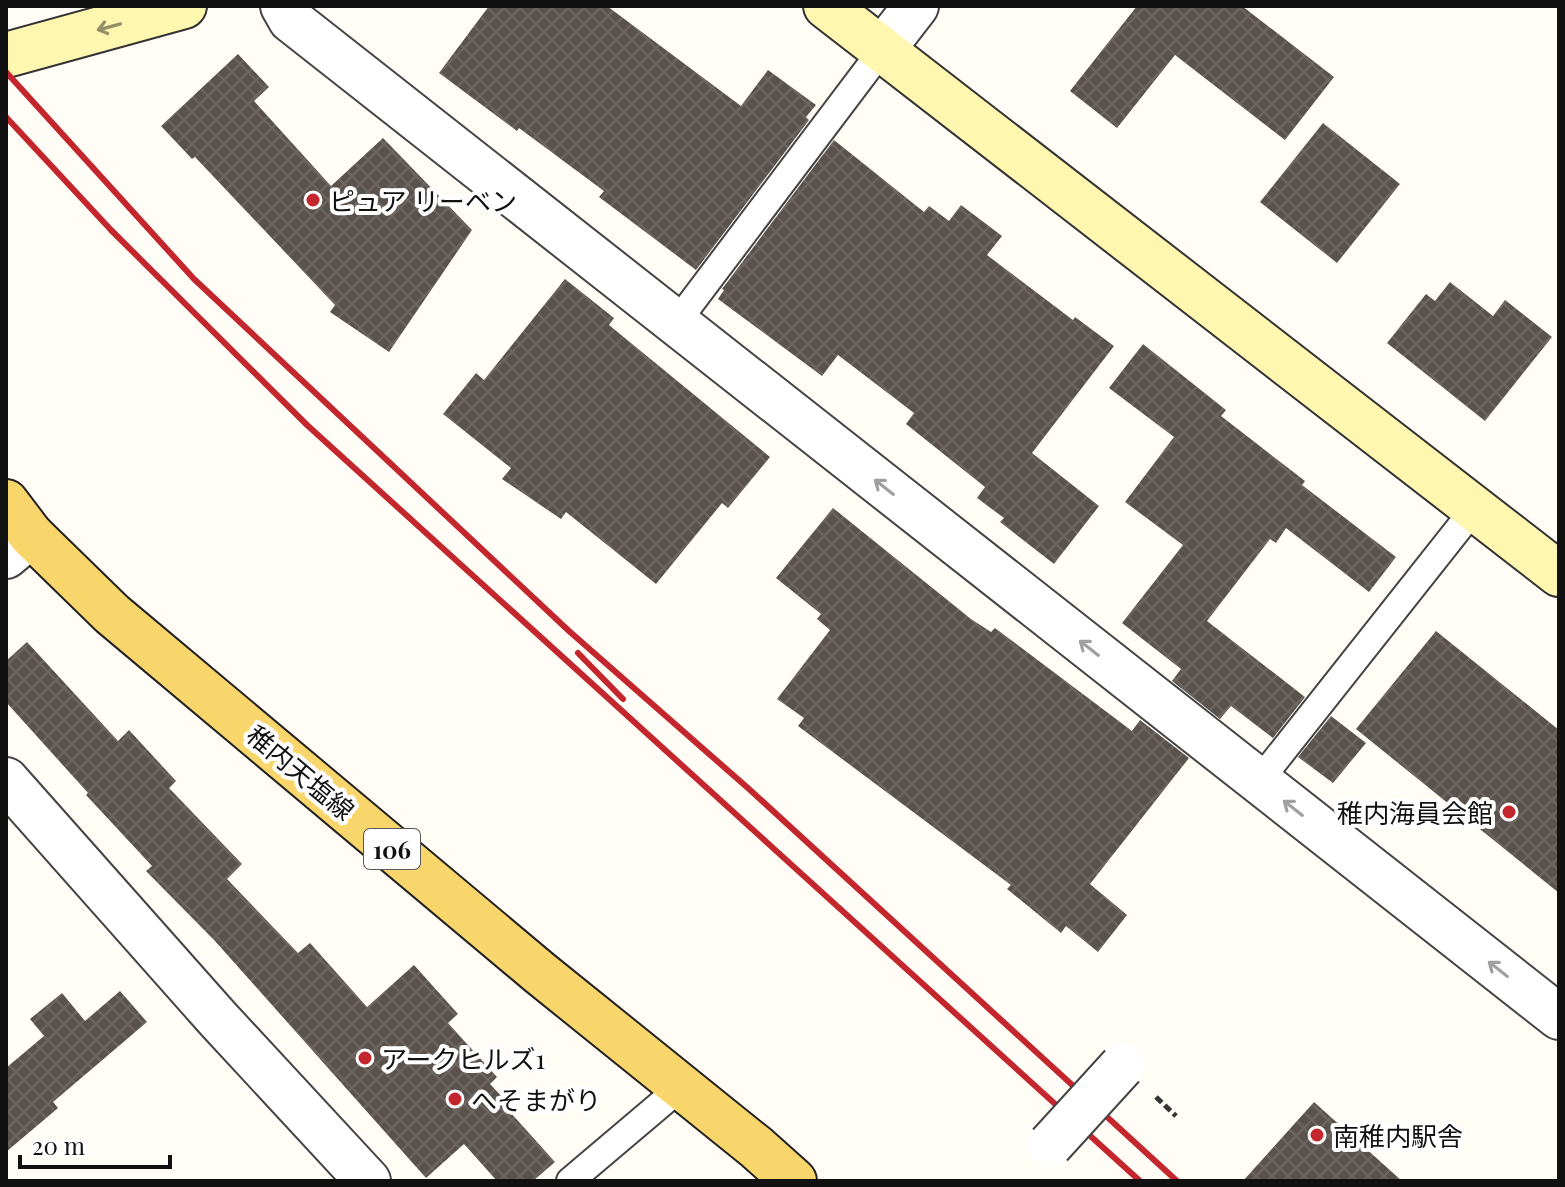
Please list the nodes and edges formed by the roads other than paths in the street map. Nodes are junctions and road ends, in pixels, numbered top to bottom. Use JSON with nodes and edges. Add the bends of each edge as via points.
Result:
{"nodes":[{"id":1,"x":184,"y":6,"type":"edge"},
{"id":2,"x":283,"y":6,"type":"edge"},
{"id":3,"x":826,"y":6,"type":"edge"},
{"id":4,"x":916,"y":6,"type":"edge"},
{"id":5,"x":882,"y":50,"type":"junction"},
{"id":6,"x":6,"y":55,"type":"edge"},
{"id":7,"x":676,"y":323,"type":"junction"},
{"id":8,"x":1475,"y":508,"type":"junction"},
{"id":9,"x":14,"y":531,"type":"edge"},
{"id":10,"x":1559,"y":574,"type":"edge"},
{"id":11,"x":6,"y":780,"type":"edge"},
{"id":12,"x":1259,"y":781,"type":"junction"},
{"id":13,"x":1559,"y":1017,"type":"edge"},
{"id":14,"x":1122,"y":1066,"type":"dead end"},
{"id":15,"x":681,"y":1087,"type":"junction"},
{"id":16,"x":1050,"y":1145,"type":"dead end"},
{"id":17,"x":368,"y":1181,"type":"edge"},
{"id":18,"x":570,"y":1181,"type":"edge"},
{"id":19,"x":794,"y":1181,"type":"edge"}],
"edges":[{"from":1,"to":6,"type":"street","one_way":true},
{"from":2,"to":7,"type":"street","via":[[291,20]]},
{"from":3,"to":5,"type":"street"},
{"from":4,"to":5,"type":"street"},
{"from":5,"to":7,"type":"lane"},
{"from":5,"to":8,"type":"street"},
{"from":12,"to":7,"type":"street","one_way":true},
{"from":8,"to":10,"type":"street"},
{"from":8,"to":12,"type":"lane"},
{"from":9,"to":15,"type":"main road","name":"稚内天塩線","number":"106"},
{"from":11,"to":17,"type":"street"},
{"from":13,"to":12,"type":"street","one_way":true},
{"from":14,"to":16,"type":"street","bridge":true},
{"from":15,"to":18,"type":"lane"},
{"from":15,"to":19,"type":"main road","name":"稚内天塩線","number":"106"}]}
